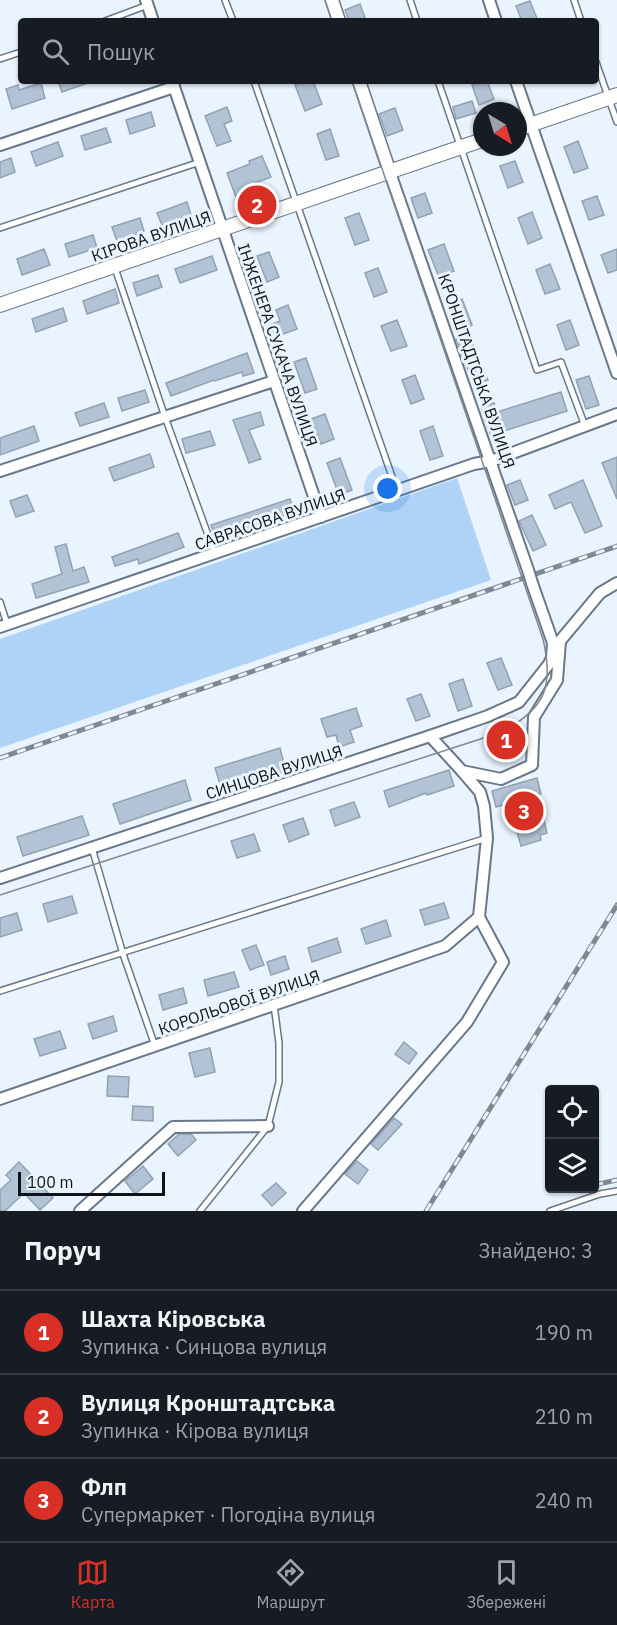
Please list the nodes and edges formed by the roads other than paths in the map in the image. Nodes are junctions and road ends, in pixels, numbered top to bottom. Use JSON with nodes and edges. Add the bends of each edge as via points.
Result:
{"nodes":[{"id":1,"x":225,"y":0,"type":"edge"},
{"id":2,"x":332,"y":0,"type":"edge"},
{"id":3,"x":410,"y":0,"type":"edge"},
{"id":4,"x":489,"y":0,"type":"edge"},
{"id":5,"x":574,"y":0,"type":"edge"},
{"id":6,"x":147,"y":3,"type":"edge"},
{"id":7,"x":112,"y":18,"type":"edge"},
{"id":8,"x":152,"y":18,"type":"edge"},
{"id":9,"x":232,"y":18,"type":"edge"},
{"id":10,"x":338,"y":18,"type":"edge"},
{"id":11,"x":416,"y":18,"type":"edge"},
{"id":12,"x":495,"y":18,"type":"edge"},
{"id":13,"x":580,"y":18,"type":"edge"},
{"id":14,"x":18,"y":53,"type":"edge"},
{"id":15,"x":0,"y":59,"type":"edge"},
{"id":16,"x":599,"y":68,"type":"edge"},
{"id":17,"x":173,"y":84,"type":"edge"},
{"id":18,"x":255,"y":84,"type":"edge"},
{"id":19,"x":360,"y":84,"type":"edge"},
{"id":20,"x":439,"y":84,"type":"edge"},
{"id":21,"x":517,"y":84,"type":"edge"},
{"id":22,"x":613,"y":96,"type":"edge"},
{"id":23,"x":520,"y":102,"type":"edge"},
{"id":24,"x":617,"y":122,"type":"edge"},
{"id":25,"x":527,"y":126,"type":"edge"},
{"id":26,"x":527,"y":135,"type":"edge"},
{"id":27,"x":473,"y":142,"type":"edge"},
{"id":28,"x":0,"y":145,"type":"edge"},
{"id":29,"x":460,"y":146,"type":"junction"},
{"id":30,"x":200,"y":162,"type":"junction"},
{"id":31,"x":389,"y":170,"type":"junction"},
{"id":32,"x":297,"y":203,"type":"junction"},
{"id":33,"x":0,"y":228,"type":"edge"},
{"id":34,"x":222,"y":229,"type":"junction"},
{"id":35,"x":115,"y":266,"type":"junction"},
{"id":36,"x":0,"y":305,"type":"edge"},
{"id":37,"x":617,"y":373,"type":"edge"},
{"id":38,"x":274,"y":381,"type":"junction"},
{"id":39,"x":617,"y":414,"type":"edge"},
{"id":40,"x":165,"y":417,"type":"junction"},
{"id":41,"x":585,"y":426,"type":"junction"},
{"id":42,"x":491,"y":461,"type":"junction"},
{"id":43,"x":0,"y":471,"type":"edge"},
{"id":44,"x":397,"y":490,"type":"junction"},
{"id":45,"x":321,"y":517,"type":"junction"},
{"id":46,"x":215,"y":554,"type":"junction"},
{"id":47,"x":617,"y":583,"type":"edge"},
{"id":48,"x":0,"y":602,"type":"edge"},
{"id":49,"x":4,"y":626,"type":"edge"},
{"id":50,"x":543,"y":672,"type":"joint"},
{"id":51,"x":430,"y":736,"type":"junction"},
{"id":52,"x":462,"y":771,"type":"junction"},
{"id":53,"x":487,"y":838,"type":"junction"},
{"id":54,"x":92,"y":847,"type":"junction"},
{"id":55,"x":0,"y":878,"type":"edge"},
{"id":56,"x":479,"y":917,"type":"junction"},
{"id":57,"x":123,"y":954,"type":"junction"},
{"id":58,"x":0,"y":991,"type":"edge"},
{"id":59,"x":274,"y":1005,"type":"junction"},
{"id":60,"x":155,"y":1046,"type":"junction"},
{"id":61,"x":0,"y":1099,"type":"edge"},
{"id":62,"x":268,"y":1126,"type":"junction"},
{"id":63,"x":617,"y":1191,"type":"edge"},
{"id":64,"x":80,"y":1211,"type":"edge"},
{"id":65,"x":200,"y":1211,"type":"edge"},
{"id":66,"x":303,"y":1211,"type":"edge"},
{"id":67,"x":550,"y":1211,"type":"edge"}],
"edges":[{"from":1,"to":9,"type":"lane"},
{"from":2,"to":10,"type":"street"},
{"from":3,"to":11,"type":"lane"},
{"from":4,"to":12,"type":"street"},
{"from":5,"to":13,"type":"lane"},
{"from":6,"to":7,"type":"lane"},
{"from":6,"to":8,"type":"street"},
{"from":14,"to":15,"type":"lane"},
{"from":16,"to":22,"type":"lane"},
{"from":17,"to":28,"type":"street"},
{"from":17,"to":30,"type":"street","name":"ІНЖЕНЕРА СУКАЧА ВУЛИЦЯ"},
{"from":18,"to":32,"type":"lane"},
{"from":19,"to":31,"type":"street","name":"КРОНШТАДТСЬКА ВУЛИЦЯ"},
{"from":20,"to":29,"type":"lane"},
{"from":21,"to":23,"type":"street"},
{"from":22,"to":24,"type":"lane"},
{"from":22,"to":25,"type":"main road"},
{"from":26,"to":37,"type":"street"},
{"from":27,"to":29,"type":"main road","name":"КІРОВА ВУЛИЦЯ"},
{"from":29,"to":31,"type":"main road","name":"КІРОВА ВУЛИЦЯ"},
{"from":29,"to":41,"type":"lane","via":[[537,370],[561,362]]},
{"from":30,"to":33,"type":"lane"},
{"from":30,"to":34,"type":"street","name":"ІНЖЕНЕРА СУКАЧА ВУЛИЦЯ"},
{"from":31,"to":32,"type":"main road","name":"КІРОВА ВУЛИЦЯ"},
{"from":31,"to":42,"type":"street","name":"КРОНШТАДТСЬКА ВУЛИЦЯ"},
{"from":32,"to":34,"type":"main road","name":"КІРОВА ВУЛИЦЯ"},
{"from":32,"to":44,"type":"lane"},
{"from":34,"to":35,"type":"main road","name":"КІРОВА ВУЛИЦЯ"},
{"from":34,"to":38,"type":"street","name":"ІНЖЕНЕРА СУКАЧА ВУЛИЦЯ"},
{"from":35,"to":36,"type":"main road","name":"КІРОВА ВУЛИЦЯ"},
{"from":35,"to":40,"type":"lane"},
{"from":38,"to":40,"type":"street"},
{"from":38,"to":45,"type":"street","name":"ІНЖЕНЕРА СУКАЧА ВУЛИЦЯ"},
{"from":39,"to":41,"type":"street","name":"САВРАСОВА ВУЛИЦЯ"},
{"from":40,"to":43,"type":"street"},
{"from":40,"to":46,"type":"lane"},
{"from":41,"to":42,"type":"street","name":"САВРАСОВА ВУЛИЦЯ"},
{"from":42,"to":44,"type":"street","name":"САВРАСОВА ВУЛИЦЯ"},
{"from":42,"to":50,"type":"street","name":"КРОНШТАДТСЬКА ВУЛИЦЯ","bridge":true,"via":[[553,643],[552,658]]},
{"from":44,"to":45,"type":"street","name":"САВРАСОВА ВУЛИЦЯ"},
{"from":45,"to":46,"type":"street","name":"САВРАСОВА ВУЛИЦЯ"},
{"from":46,"to":49,"type":"street","name":"САВРАСОВА ВУЛИЦЯ"},
{"from":47,"to":52,"type":"street","via":[[600,593],[560,641],[557,680],[534,717],[532,765],[501,779]]},
{"from":48,"to":49,"type":"lane"},
{"from":50,"to":51,"type":"street","name":"СИНЦОВА ВУЛИЦЯ","via":[[519,702]]},
{"from":51,"to":52,"type":"street"},
{"from":51,"to":54,"type":"street","name":"СИНЦОВА ВУЛИЦЯ"},
{"from":52,"to":53,"type":"street","via":[[480,792]]},
{"from":53,"to":56,"type":"street"},
{"from":53,"to":57,"type":"lane"},
{"from":54,"to":55,"type":"street","name":"СИНЦОВА ВУЛИЦЯ"},
{"from":54,"to":57,"type":"lane"},
{"from":56,"to":59,"type":"street","name":"КОРОЛЬОВОЇ ВУЛИЦЯ","via":[[445,946]]},
{"from":56,"to":66,"type":"street","via":[[503,962],[467,1022]]},
{"from":57,"to":58,"type":"lane"},
{"from":57,"to":60,"type":"lane"},
{"from":59,"to":60,"type":"street","name":"КОРОЛЬОВОЇ ВУЛИЦЯ"},
{"from":59,"to":62,"type":"lane","via":[[279,1082]]},
{"from":60,"to":61,"type":"street","name":"КОРОЛЬОВОЇ ВУЛИЦЯ"},
{"from":62,"to":64,"type":"street","via":[[174,1127]]},
{"from":62,"to":65,"type":"lane"},
{"from":63,"to":67,"type":"lane"}]}
